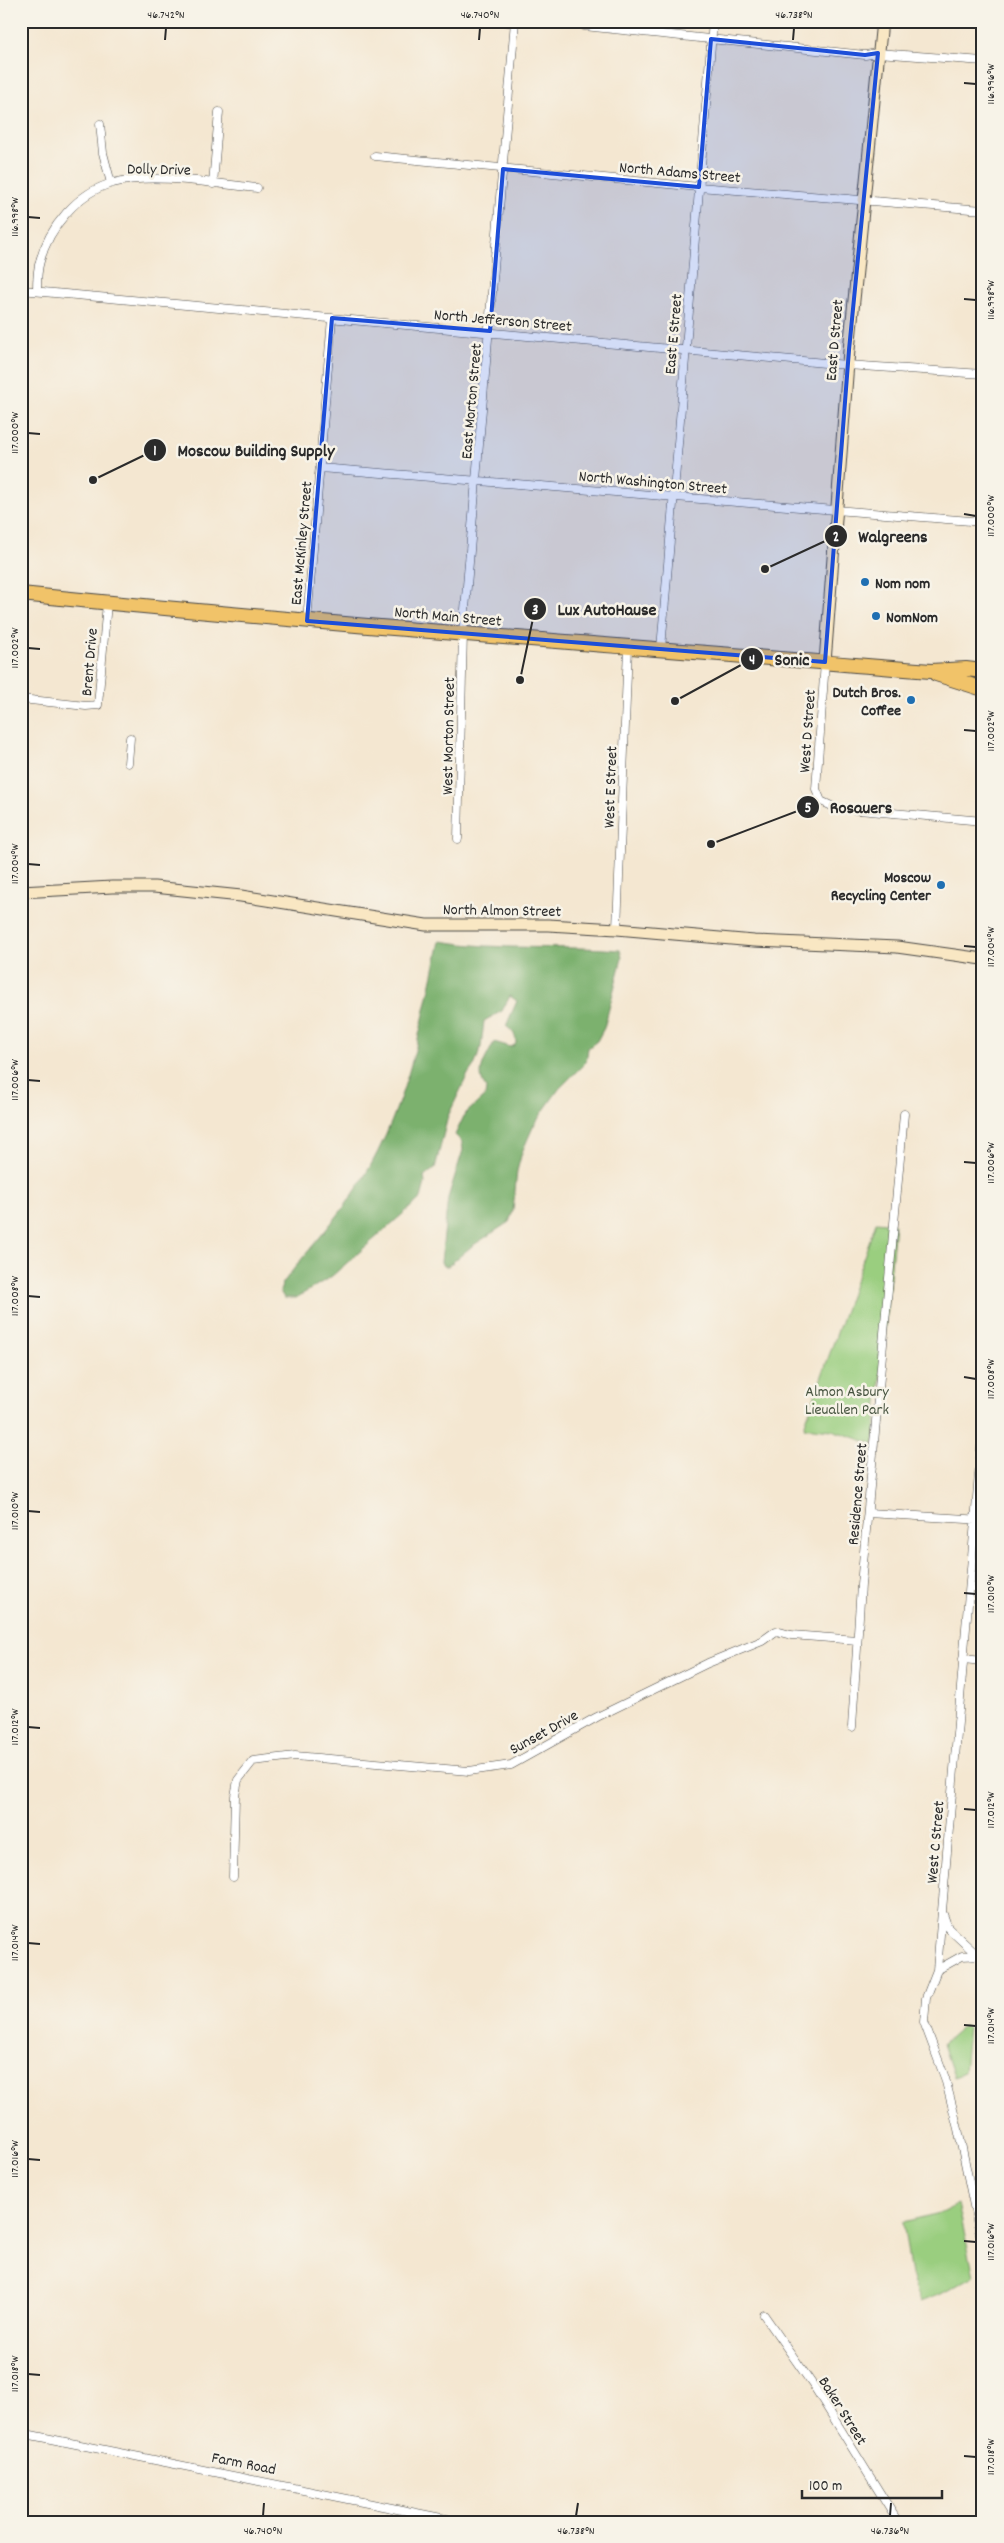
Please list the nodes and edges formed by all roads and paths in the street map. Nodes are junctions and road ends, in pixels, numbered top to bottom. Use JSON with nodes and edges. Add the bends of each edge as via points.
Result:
{"nodes":[{"id":1,"x":502,"y":21,"type":"edge"},
{"id":2,"x":713,"y":21,"type":"edge"},
{"id":3,"x":882,"y":21,"type":"edge"},
{"id":4,"x":515,"y":22,"type":"edge"},
{"id":5,"x":584,"y":26,"type":"dead end"},
{"id":6,"x":712,"y":40,"type":"junction"},
{"id":7,"x":878,"y":53,"type":"junction"},
{"id":8,"x":983,"y":61,"type":"edge"},
{"id":9,"x":219,"y":112,"type":"dead end"},
{"id":10,"x":100,"y":124,"type":"dead end"},
{"id":11,"x":375,"y":156,"type":"dead end"},
{"id":12,"x":503,"y":169,"type":"junction"},
{"id":13,"x":111,"y":183,"type":"junction"},
{"id":14,"x":213,"y":184,"type":"junction"},
{"id":15,"x":699,"y":187,"type":"junction"},
{"id":16,"x":257,"y":188,"type":"dead end"},
{"id":17,"x":863,"y":200,"type":"junction"},
{"id":18,"x":983,"y":210,"type":"edge"},
{"id":19,"x":21,"y":290,"type":"edge"},
{"id":20,"x":36,"y":292,"type":"junction"},
{"id":21,"x":332,"y":318,"type":"junction"},
{"id":22,"x":490,"y":331,"type":"junction"},
{"id":23,"x":685,"y":351,"type":"junction"},
{"id":24,"x":847,"y":365,"type":"junction"},
{"id":25,"x":983,"y":374,"type":"edge"},
{"id":26,"x":320,"y":468,"type":"junction"},
{"id":27,"x":476,"y":480,"type":"junction"},
{"id":28,"x":672,"y":497,"type":"junction"},
{"id":29,"x":836,"y":511,"type":"junction"},
{"id":30,"x":983,"y":522,"type":"edge"},
{"id":31,"x":21,"y":594,"type":"edge"},
{"id":32,"x":107,"y":603,"type":"junction"},
{"id":33,"x":307,"y":621,"type":"junction"},
{"id":34,"x":463,"y":633,"type":"junction"},
{"id":35,"x":628,"y":647,"type":"junction"},
{"id":36,"x":661,"y":649,"type":"junction"},
{"id":37,"x":825,"y":662,"type":"junction"},
{"id":38,"x":931,"y":671,"type":"junction"},
{"id":39,"x":983,"y":671,"type":"edge"},
{"id":40,"x":980,"y":686,"type":"edge"},
{"id":41,"x":21,"y":699,"type":"edge"},
{"id":42,"x":130,"y":738,"type":"dead end"},
{"id":43,"x":128,"y":763,"type":"dead end"},
{"id":44,"x":983,"y":821,"type":"edge"},
{"id":45,"x":458,"y":840,"type":"dead end"},
{"id":46,"x":21,"y":892,"type":"edge"},
{"id":47,"x":617,"y":929,"type":"junction"},
{"id":48,"x":983,"y":959,"type":"edge"},
{"id":49,"x":904,"y":1114,"type":"dead end"},
{"id":50,"x":983,"y":1427,"type":"edge"},
{"id":51,"x":868,"y":1513,"type":"junction"},
{"id":52,"x":979,"y":1520,"type":"edge"},
{"id":53,"x":858,"y":1640,"type":"junction"},
{"id":54,"x":963,"y":1659,"type":"junction"},
{"id":55,"x":983,"y":1661,"type":"edge"},
{"id":56,"x":852,"y":1727,"type":"dead end"},
{"id":57,"x":234,"y":1877,"type":"dead end"},
{"id":58,"x":942,"y":1912,"type":"junction"},
{"id":59,"x":979,"y":1954,"type":"edge"},
{"id":60,"x":937,"y":1970,"type":"junction"},
{"id":61,"x":983,"y":2249,"type":"edge"},
{"id":62,"x":764,"y":2315,"type":"dead end"},
{"id":63,"x":21,"y":2433,"type":"edge"},
{"id":64,"x":461,"y":2522,"type":"edge"},
{"id":65,"x":898,"y":2522,"type":"edge"}],
"edges":[{"from":1,"to":4,"type":"street"},
{"from":2,"to":6,"type":"street","name":"East E Street"},
{"from":3,"to":7,"type":"street","name":"East D Street"},
{"from":4,"to":12,"type":"street","name":"East Morton Street"},
{"from":5,"to":6,"type":"street"},
{"from":6,"to":7,"type":"street","via":[[865,55]]},
{"from":6,"to":15,"type":"street","name":"East E Street"},
{"from":7,"to":8,"type":"street"},
{"from":7,"to":17,"type":"street","name":"East D Street"},
{"from":9,"to":14,"type":"street"},
{"from":10,"to":13,"type":"street"},
{"from":11,"to":12,"type":"street","name":"North Adams Street"},
{"from":12,"to":15,"type":"street","name":"North Adams Street"},
{"from":12,"to":22,"type":"street","name":"East Morton Street"},
{"from":13,"to":14,"type":"street","name":"Dolly Drive","via":[[141,179]]},
{"from":13,"to":20,"type":"street","name":"Dolly Drive","via":[[86,196],[50,234],[39,262]]},
{"from":14,"to":16,"type":"street","name":"Dolly Drive"},
{"from":15,"to":17,"type":"street","name":"North Adams Street"},
{"from":15,"to":23,"type":"street","name":"East E Street"},
{"from":17,"to":18,"type":"street","name":"North Adams Street"},
{"from":17,"to":24,"type":"street","name":"East D Street"},
{"from":19,"to":20,"type":"street","name":"North Jefferson Street"},
{"from":20,"to":21,"type":"street","name":"North Jefferson Street"},
{"from":21,"to":22,"type":"street","name":"North Jefferson Street"},
{"from":21,"to":26,"type":"street","name":"East McKinley Street"},
{"from":22,"to":23,"type":"street","name":"North Jefferson Street"},
{"from":22,"to":27,"type":"street","name":"East Morton Street"},
{"from":23,"to":24,"type":"street","name":"North Jefferson Street"},
{"from":23,"to":28,"type":"street","name":"East E Street"},
{"from":24,"to":25,"type":"street","name":"North Jefferson Street"},
{"from":24,"to":29,"type":"street","name":"East D Street"},
{"from":26,"to":27,"type":"street","name":"North Washington Street"},
{"from":26,"to":33,"type":"street","name":"East McKinley Street"},
{"from":27,"to":28,"type":"street","name":"North Washington Street"},
{"from":27,"to":34,"type":"street","name":"East Morton Street"},
{"from":28,"to":29,"type":"street","name":"North Washington Street"},
{"from":28,"to":36,"type":"street","name":"East E Street"},
{"from":29,"to":30,"type":"street","name":"North Washington Street"},
{"from":29,"to":37,"type":"street","name":"East D Street"},
{"from":31,"to":32,"type":"highway","name":"North Main Street"},
{"from":32,"to":33,"type":"highway","name":"North Main Street"},
{"from":32,"to":41,"type":"street","name":"Brent Drive","via":[[98,705]]},
{"from":33,"to":34,"type":"highway","name":"North Main Street"},
{"from":34,"to":35,"type":"highway","name":"North Main Street"},
{"from":34,"to":45,"type":"street","name":"West Morton Street"},
{"from":35,"to":36,"type":"highway","name":"North Main Street"},
{"from":35,"to":47,"type":"street","name":"West E Street"},
{"from":36,"to":37,"type":"highway","name":"North Main Street"},
{"from":37,"to":38,"type":"highway","name":"North Main Street"},
{"from":37,"to":44,"type":"street","name":"West D Street","via":[[816,788],[821,801],[836,808]]},
{"from":38,"to":39,"type":"highway","name":"North Main Street"},
{"from":38,"to":40,"type":"highway","name":"North Main Street"},
{"from":42,"to":43,"type":"street"},
{"from":46,"to":47,"type":"street","name":"North Almon Street","via":[[154,887],[241,896],[426,925],[548,925]]},
{"from":47,"to":48,"type":"street","name":"North Almon Street","via":[[754,941],[888,946]]},
{"from":49,"to":51,"type":"street","name":"Residence Street"},
{"from":50,"to":52,"type":"street","name":"West C Street"},
{"from":51,"to":52,"type":"street"},
{"from":51,"to":53,"type":"street","name":"Residence Street"},
{"from":52,"to":54,"type":"street","name":"West C Street"},
{"from":53,"to":56,"type":"street","name":"Residence Street"},
{"from":53,"to":57,"type":"street","name":"Sunset Drive","via":[[776,1631],[762,1642],[708,1663],[597,1717],[511,1765],[469,1771],[295,1756],[252,1761],[238,1780]]},
{"from":54,"to":55,"type":"street"},
{"from":54,"to":58,"type":"street","name":"West C Street"},
{"from":58,"to":59,"type":"street","via":[[948,1928]]},
{"from":58,"to":60,"type":"street","name":"West C Street"},
{"from":59,"to":60,"type":"street","via":[[962,1956]]},
{"from":60,"to":61,"type":"street","name":"West C Street","via":[[926,1998],[924,2022],[945,2078]]},
{"from":62,"to":65,"type":"street","name":"Baker Street","via":[[815,2388]]},
{"from":63,"to":64,"type":"street","name":"Farm Road"}]}
